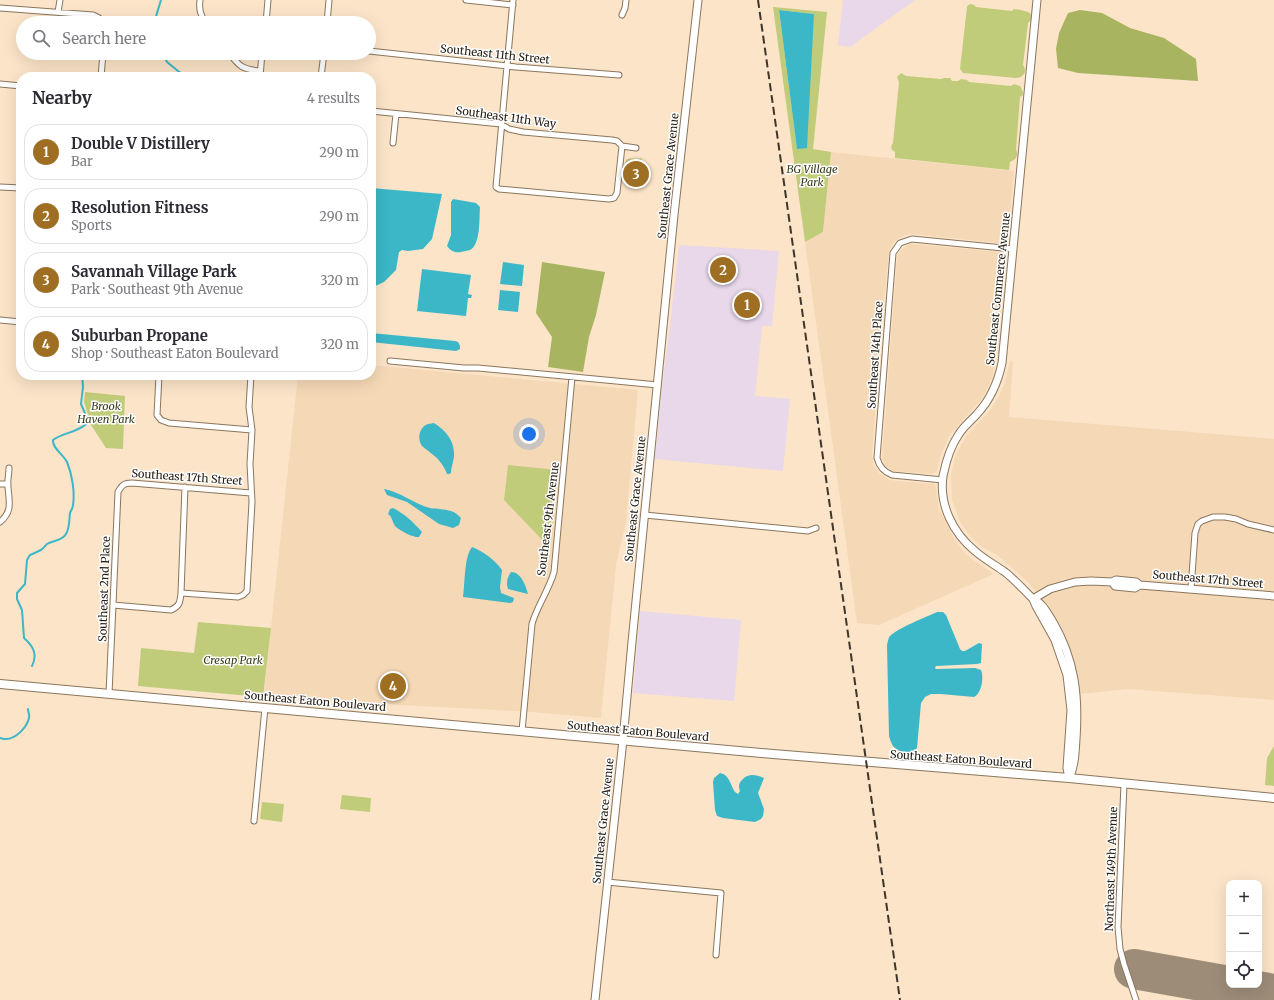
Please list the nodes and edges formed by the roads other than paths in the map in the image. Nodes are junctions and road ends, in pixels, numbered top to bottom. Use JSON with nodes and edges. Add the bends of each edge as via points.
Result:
{"nodes":[{"id":1,"x":60,"y":0,"type":"edge"},
{"id":2,"x":200,"y":0,"type":"edge"},
{"id":3,"x":268,"y":0,"type":"edge"},
{"id":4,"x":329,"y":0,"type":"edge"},
{"id":5,"x":466,"y":0,"type":"edge"},
{"id":6,"x":626,"y":0,"type":"edge"},
{"id":7,"x":698,"y":0,"type":"edge"},
{"id":8,"x":1038,"y":0,"type":"edge"},
{"id":9,"x":513,"y":2,"type":"edge"},
{"id":10,"x":0,"y":8,"type":"edge"},
{"id":11,"x":58,"y":12,"type":"junction"},
{"id":12,"x":622,"y":15,"type":"dead end"},
{"id":13,"x":95,"y":16,"type":"edge"},
{"id":14,"x":201,"y":16,"type":"edge"},
{"id":15,"x":267,"y":16,"type":"edge"},
{"id":16,"x":328,"y":16,"type":"edge"},
{"id":17,"x":376,"y":52,"type":"edge"},
{"id":18,"x":103,"y":60,"type":"edge"},
{"id":19,"x":234,"y":60,"type":"edge"},
{"id":20,"x":261,"y":60,"type":"edge"},
{"id":21,"x":323,"y":60,"type":"edge"},
{"id":22,"x":507,"y":65,"type":"junction"},
{"id":23,"x":260,"y":71,"type":"joint"},
{"id":24,"x":102,"y":72,"type":"edge"},
{"id":25,"x":322,"y":72,"type":"edge"},
{"id":26,"x":619,"y":76,"type":"dead end"},
{"id":27,"x":0,"y":84,"type":"edge"},
{"id":28,"x":16,"y":86,"type":"edge"},
{"id":29,"x":376,"y":112,"type":"edge"},
{"id":30,"x":396,"y":114,"type":"junction"},
{"id":31,"x":501,"y":124,"type":"junction"},
{"id":32,"x":393,"y":143,"type":"dead end"},
{"id":33,"x":622,"y":146,"type":"junction"},
{"id":34,"x":636,"y":148,"type":"dead end"},
{"id":35,"x":0,"y":186,"type":"edge"},
{"id":36,"x":16,"y":188,"type":"edge"},
{"id":37,"x":1013,"y":249,"type":"junction"},
{"id":38,"x":0,"y":320,"type":"edge"},
{"id":39,"x":16,"y":322,"type":"edge"},
{"id":40,"x":390,"y":361,"type":"dead end"},
{"id":41,"x":572,"y":377,"type":"junction"},
{"id":42,"x":159,"y":380,"type":"edge"},
{"id":43,"x":251,"y":380,"type":"edge"},
{"id":44,"x":658,"y":386,"type":"junction"},
{"id":45,"x":252,"y":430,"type":"junction"},
{"id":46,"x":9,"y":468,"type":"dead end"},
{"id":47,"x":943,"y":480,"type":"junction"},
{"id":48,"x":0,"y":484,"type":"edge"},
{"id":49,"x":8,"y":484,"type":"junction"},
{"id":50,"x":121,"y":486,"type":"joint"},
{"id":51,"x":185,"y":487,"type":"junction"},
{"id":52,"x":251,"y":493,"type":"junction"},
{"id":53,"x":645,"y":515,"type":"junction"},
{"id":54,"x":0,"y":522,"type":"edge"},
{"id":55,"x":816,"y":528,"type":"dead end"},
{"id":56,"x":1274,"y":530,"type":"edge"},
{"id":57,"x":1191,"y":589,"type":"junction"},
{"id":58,"x":182,"y":592,"type":"junction"},
{"id":59,"x":1274,"y":596,"type":"edge"},
{"id":60,"x":1033,"y":599,"type":"junction"},
{"id":61,"x":113,"y":606,"type":"junction"},
{"id":62,"x":0,"y":684,"type":"edge"},
{"id":63,"x":109,"y":694,"type":"junction"},
{"id":64,"x":265,"y":708,"type":"junction"},
{"id":65,"x":522,"y":731,"type":"junction"},
{"id":66,"x":623,"y":740,"type":"junction"},
{"id":67,"x":1069,"y":778,"type":"junction"},
{"id":68,"x":1124,"y":784,"type":"junction"},
{"id":69,"x":1274,"y":798,"type":"edge"},
{"id":70,"x":254,"y":821,"type":"dead end"},
{"id":71,"x":607,"y":882,"type":"junction"},
{"id":72,"x":716,"y":955,"type":"dead end"},
{"id":73,"x":595,"y":1000,"type":"edge"},
{"id":74,"x":1136,"y":1000,"type":"edge"}],
"edges":[{"from":1,"to":11,"type":"street"},
{"from":2,"to":14,"type":"street"},
{"from":3,"to":15,"type":"street"},
{"from":4,"to":16,"type":"street"},
{"from":5,"to":9,"type":"street"},
{"from":6,"to":12,"type":"street"},
{"from":7,"to":44,"type":"street","name":"Southeast Grace Avenue"},
{"from":8,"to":37,"type":"street","name":"Southeast Commerce Avenue"},
{"from":9,"to":22,"type":"street"},
{"from":10,"to":11,"type":"street"},
{"from":11,"to":13,"type":"street"},
{"from":17,"to":22,"type":"street","name":"Southeast 11th Street"},
{"from":18,"to":24,"type":"street"},
{"from":19,"to":23,"type":"street","via":[[239,66],[248,70]]},
{"from":20,"to":23,"type":"street"},
{"from":21,"to":25,"type":"street"},
{"from":22,"to":26,"type":"street","name":"Southeast 11th Street"},
{"from":22,"to":31,"type":"street"},
{"from":27,"to":28,"type":"street"},
{"from":29,"to":30,"type":"street","name":"Southeast 11th Way"},
{"from":30,"to":31,"type":"street","name":"Southeast 11th Way"},
{"from":30,"to":32,"type":"street"},
{"from":31,"to":33,"type":"street","name":"Southeast 11th Way","via":[[523,132],[612,140]]},
{"from":31,"to":33,"type":"street","via":[[496,187],[499,189],[601,199],[614,198],[617,193]]},
{"from":33,"to":34,"type":"street","name":"Southeast 11th Way"},
{"from":35,"to":36,"type":"street"},
{"from":37,"to":47,"type":"street","name":"Southeast Commerce Avenue","via":[[1000,374],[987,401],[955,439],[946,458]]},
{"from":37,"to":47,"type":"street","name":"Southeast 14th Place","via":[[912,239],[905,240],[894,251],[878,461],[881,468],[894,476]]},
{"from":38,"to":39,"type":"street"},
{"from":40,"to":41,"type":"street"},
{"from":41,"to":44,"type":"street"},
{"from":41,"to":65,"type":"street","name":"Southeast 9th Avenue","via":[[554,572],[532,624]]},
{"from":42,"to":45,"type":"street","via":[[157,415],[161,420],[169,423]]},
{"from":43,"to":45,"type":"street","via":[[249,407]]},
{"from":44,"to":53,"type":"street","name":"Southeast Grace Avenue"},
{"from":45,"to":52,"type":"street"},
{"from":46,"to":49,"type":"street"},
{"from":47,"to":60,"type":"street","name":"Southeast Commerce Avenue","via":[[947,510],[952,524],[960,535],[974,550],[1012,578]]},
{"from":48,"to":49,"type":"street"},
{"from":49,"to":54,"type":"street","via":[[8,515]]},
{"from":50,"to":51,"type":"street","name":"Southeast 17th Street","via":[[132,483]]},
{"from":50,"to":61,"type":"street","name":"Southeast 2nd Place","via":[[118,492]]},
{"from":51,"to":52,"type":"street","name":"Southeast 17th Street"},
{"from":51,"to":58,"type":"street"},
{"from":52,"to":58,"type":"street","via":[[247,591],[238,597]]},
{"from":53,"to":55,"type":"street","via":[[808,530]]},
{"from":53,"to":66,"type":"street","name":"Southeast Grace Avenue"},
{"from":56,"to":57,"type":"street","via":[[1225,517],[1213,517],[1202,521],[1195,533]]},
{"from":57,"to":59,"type":"street","name":"Southeast 17th Street"},
{"from":57,"to":60,"type":"street","name":"Southeast 17th Street","via":[[1140,585],[1135,588],[1115,586],[1112,582],[1083,581],[1066,583]]},
{"from":58,"to":61,"type":"street","via":[[177,607],[171,610]]},
{"from":60,"to":67,"type":"street","name":"Southeast Commerce Avenue","via":[[1043,606],[1058,631],[1074,679],[1077,715],[1074,768]]},
{"from":61,"to":63,"type":"street","name":"Southeast 2nd Place"},
{"from":62,"to":63,"type":"main road","name":"Southeast Eaton Boulevard"},
{"from":63,"to":64,"type":"main road","name":"Southeast Eaton Boulevard"},
{"from":64,"to":65,"type":"main road","name":"Southeast Eaton Boulevard"},
{"from":64,"to":70,"type":"street"},
{"from":65,"to":66,"type":"main road","name":"Southeast Eaton Boulevard"},
{"from":66,"to":67,"type":"main road","name":"Southeast Eaton Boulevard"},
{"from":66,"to":71,"type":"street","name":"Southeast Grace Avenue"},
{"from":67,"to":68,"type":"main road","name":"Southeast Eaton Boulevard"},
{"from":68,"to":69,"type":"main road","name":"Southeast Eaton Boulevard"},
{"from":68,"to":74,"type":"street","name":"Northeast 149th Avenue","via":[[1118,927],[1120,949]]},
{"from":71,"to":72,"type":"street","via":[[721,893]]},
{"from":71,"to":73,"type":"street","name":"Southeast Grace Avenue"}]}
